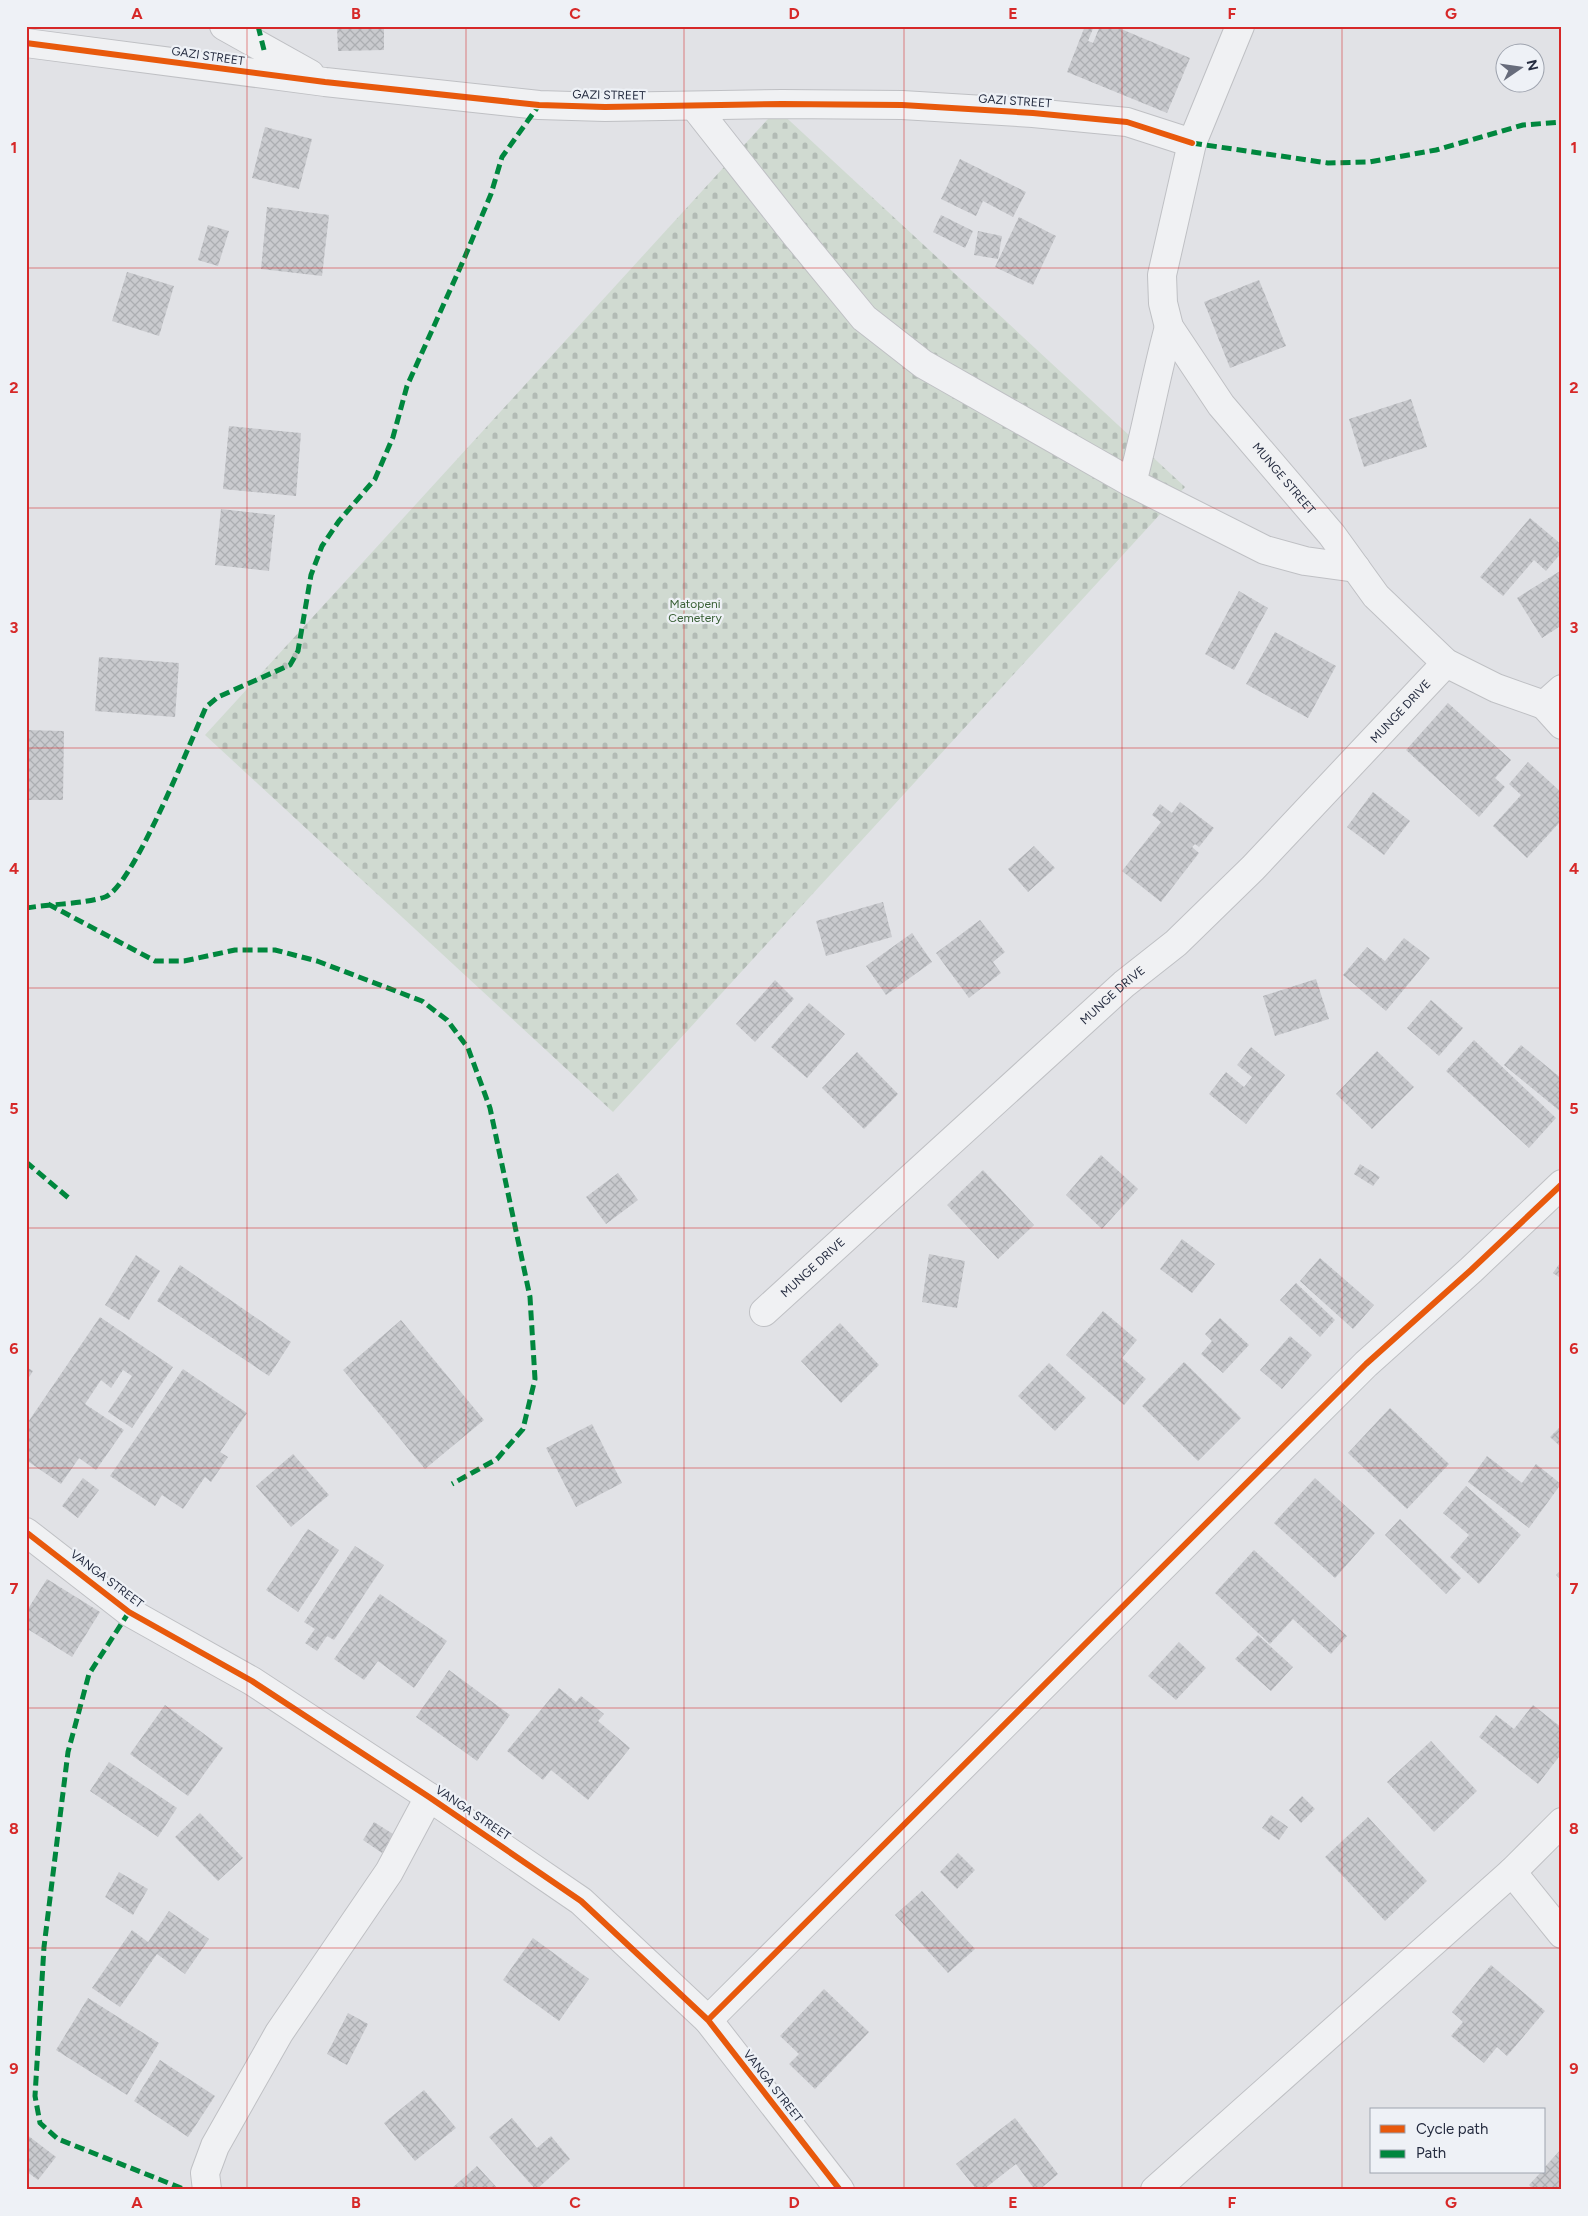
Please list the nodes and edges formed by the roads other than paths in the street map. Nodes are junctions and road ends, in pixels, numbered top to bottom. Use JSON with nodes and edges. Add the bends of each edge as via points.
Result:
{"nodes":[{"id":1,"x":224,"y":26,"type":"edge"},
{"id":2,"x":1240,"y":26,"type":"edge"},
{"id":3,"x":26,"y":43,"type":"edge"},
{"id":4,"x":325,"y":82,"type":"junction"},
{"id":5,"x":695,"y":107,"type":"junction"},
{"id":6,"x":1192,"y":143,"type":"junction"},
{"id":7,"x":1169,"y":327,"type":"junction"},
{"id":8,"x":1132,"y":483,"type":"junction"},
{"id":9,"x":1356,"y":568,"type":"junction"},
{"id":10,"x":1446,"y":662,"type":"junction"},
{"id":11,"x":1556,"y":706,"type":"edge"},
{"id":12,"x":1562,"y":1184,"type":"edge"},
{"id":13,"x":764,"y":1312,"type":"dead end"},
{"id":14,"x":26,"y":1532,"type":"edge"},
{"id":15,"x":429,"y":1797,"type":"junction"},
{"id":16,"x":1562,"y":1822,"type":"edge"},
{"id":17,"x":1512,"y":1872,"type":"junction"},
{"id":18,"x":1562,"y":1934,"type":"edge"},
{"id":19,"x":708,"y":2020,"type":"junction"},
{"id":20,"x":207,"y":2190,"type":"edge"},
{"id":21,"x":840,"y":2190,"type":"edge"},
{"id":22,"x":1155,"y":2190,"type":"edge"}],
"edges":[{"from":1,"to":4,"type":"street"},
{"from":2,"to":6,"type":"street"},
{"from":3,"to":4,"type":"street","name":"GAZI STREET"},
{"from":4,"to":5,"type":"street","name":"GAZI STREET","via":[[539,105]]},
{"from":5,"to":6,"type":"street","name":"GAZI STREET","via":[[902,105],[1033,113],[1127,122]]},
{"from":5,"to":8,"type":"street","via":[[864,318],[923,364]]},
{"from":6,"to":7,"type":"street","name":"MUNGE STREET","via":[[1162,275],[1163,302]]},
{"from":7,"to":8,"type":"street"},
{"from":7,"to":9,"type":"street","name":"MUNGE STREET","via":[[1221,405],[1332,535]]},
{"from":8,"to":9,"type":"street","via":[[1264,550],[1306,561]]},
{"from":9,"to":10,"type":"street","name":"MUNGE STREET","via":[[1376,596]]},
{"from":10,"to":11,"type":"street","name":"MUNGE STREET","via":[[1496,688]]},
{"from":10,"to":13,"type":"street","name":"MUNGE DRIVE","via":[[1254,868],[1176,943],[1124,984]]},
{"from":12,"to":19,"type":"street","via":[[1366,1364]]},
{"from":14,"to":15,"type":"street","name":"VANGA STREET","via":[[129,1612],[252,1681]]},
{"from":15,"to":19,"type":"street","name":"VANGA STREET","via":[[581,1901]]},
{"from":15,"to":20,"type":"street","via":[[389,1872],[279,2033],[215,2146],[205,2173]]},
{"from":16,"to":17,"type":"street"},
{"from":17,"to":18,"type":"street"},
{"from":17,"to":22,"type":"street"},
{"from":19,"to":21,"type":"street","name":"VANGA STREET"}]}
